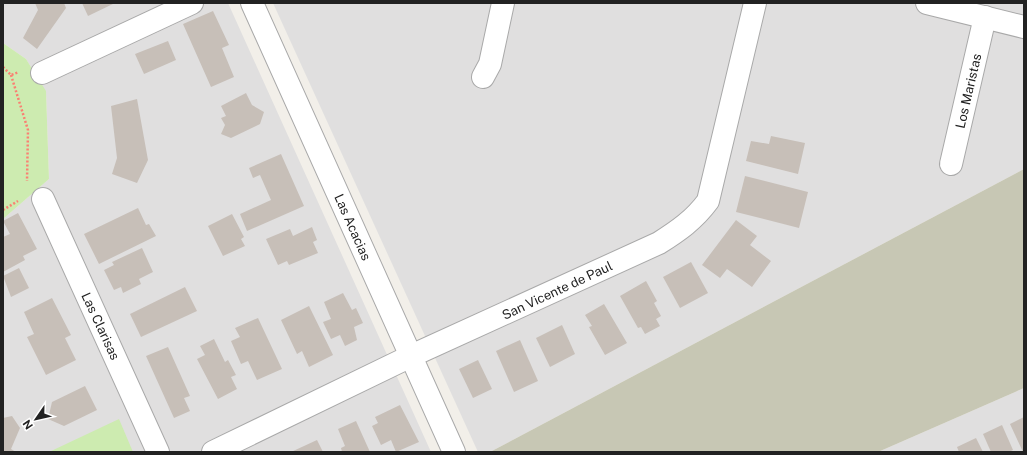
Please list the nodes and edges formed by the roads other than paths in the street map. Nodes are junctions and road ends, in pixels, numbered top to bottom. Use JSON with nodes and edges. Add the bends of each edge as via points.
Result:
{"nodes":[{"id":1,"x":192,"y":3,"type":"edge"},
{"id":2,"x":252,"y":3,"type":"edge"},
{"id":3,"x":503,"y":3,"type":"edge"},
{"id":4,"x":755,"y":3,"type":"edge"},
{"id":5,"x":927,"y":3,"type":"edge"},
{"id":6,"x":985,"y":17,"type":"junction"},
{"id":7,"x":1024,"y":27,"type":"edge"},
{"id":8,"x":42,"y":73,"type":"dead end"},
{"id":9,"x":483,"y":77,"type":"dead end"},
{"id":10,"x":951,"y":164,"type":"dead end"},
{"id":11,"x":35,"y":194,"type":"road end"},
{"id":12,"x":411,"y":356,"type":"junction"},
{"id":13,"x":158,"y":452,"type":"edge"},
{"id":14,"x":213,"y":452,"type":"edge"},
{"id":15,"x":454,"y":452,"type":"edge"}],
"edges":[{"from":1,"to":8,"type":"street"},
{"from":2,"to":12,"type":"street","name":"Las Acacias"},
{"from":3,"to":9,"type":"street","via":[[490,64]]},
{"from":4,"to":12,"type":"street","name":"San Vicente de Paul","via":[[708,201],[698,215],[686,226],[658,243]]},
{"from":5,"to":6,"type":"street"},
{"from":6,"to":7,"type":"street"},
{"from":6,"to":10,"type":"street","name":"Los Maristas"},
{"from":11,"to":13,"type":"street","name":"Las Clarisas"},
{"from":12,"to":14,"type":"street","name":"San Vicente de Paul"},
{"from":12,"to":15,"type":"street","name":"Las Acacias"}]}
